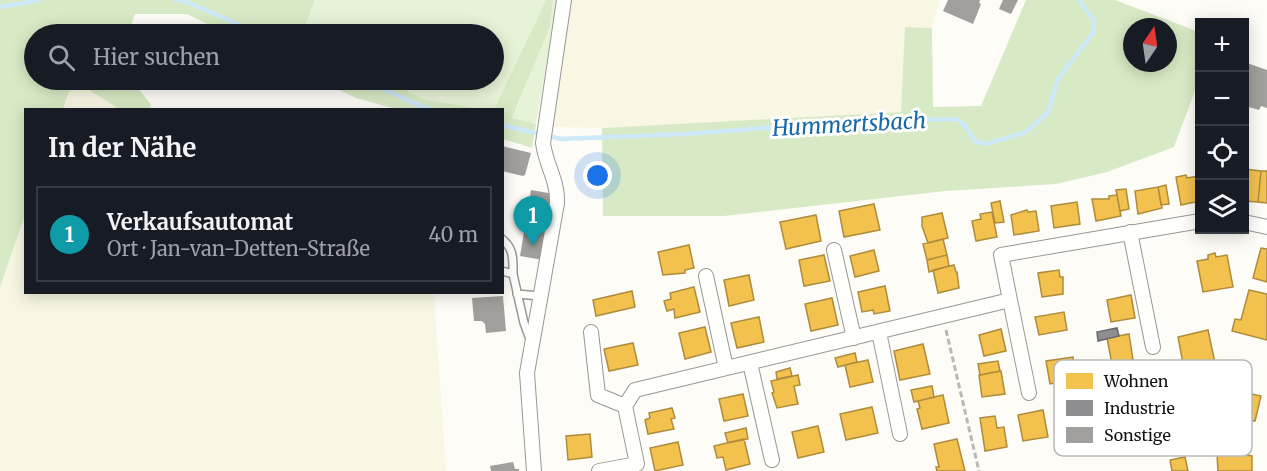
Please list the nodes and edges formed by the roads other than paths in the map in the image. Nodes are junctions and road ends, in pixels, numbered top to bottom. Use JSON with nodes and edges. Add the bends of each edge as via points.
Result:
{"nodes":[{"id":1,"x":564,"y":0,"type":"edge"},
{"id":2,"x":1195,"y":222,"type":"edge"},
{"id":3,"x":1249,"y":223,"type":"edge"},
{"id":4,"x":1267,"y":227,"type":"edge"},
{"id":5,"x":1130,"y":232,"type":"junction"},
{"id":6,"x":504,"y":241,"type":"edge"},
{"id":7,"x":834,"y":249,"type":"dead end"},
{"id":8,"x":504,"y":272,"type":"edge"},
{"id":9,"x":513,"y":274,"type":"junction"},
{"id":10,"x":706,"y":276,"type":"dead end"},
{"id":11,"x":517,"y":294,"type":"junction"},
{"id":12,"x":540,"y":296,"type":"junction"},
{"id":13,"x":1010,"y":300,"type":"junction"},
{"id":14,"x":591,"y":332,"type":"dead end"},
{"id":15,"x":879,"y":332,"type":"junction"},
{"id":16,"x":854,"y":338,"type":"junction"},
{"id":17,"x":532,"y":344,"type":"junction"},
{"id":18,"x":1153,"y":347,"type":"dead end"},
{"id":19,"x":750,"y":363,"type":"junction"},
{"id":20,"x":726,"y":368,"type":"junction"},
{"id":21,"x":1029,"y":393,"type":"dead end"},
{"id":22,"x":625,"y":406,"type":"junction"},
{"id":23,"x":900,"y":434,"type":"dead end"},
{"id":24,"x":772,"y":460,"type":"dead end"},
{"id":25,"x":638,"y":467,"type":"edge"},
{"id":26,"x":534,"y":471,"type":"edge"},
{"id":27,"x":599,"y":471,"type":"edge"}],
"edges":[{"from":1,"to":12,"type":"street","via":[[544,125],[545,160],[557,188],[557,203]]},
{"from":2,"to":5,"type":"street"},
{"from":3,"to":4,"type":"street"},
{"from":5,"to":13,"type":"street","via":[[1001,255]]},
{"from":5,"to":18,"type":"street"},
{"from":6,"to":9,"type":"lane","via":[[513,254]]},
{"from":7,"to":16,"type":"street"},
{"from":8,"to":9,"type":"lane"},
{"from":9,"to":11,"type":"lane"},
{"from":10,"to":20,"type":"street"},
{"from":11,"to":12,"type":"lane"},
{"from":11,"to":17,"type":"lane"},
{"from":12,"to":17,"type":"street"},
{"from":13,"to":15,"type":"street"},
{"from":13,"to":21,"type":"street"},
{"from":14,"to":22,"type":"street","via":[[598,395]]},
{"from":15,"to":16,"type":"street"},
{"from":15,"to":23,"type":"street"},
{"from":16,"to":19,"type":"street"},
{"from":17,"to":26,"type":"street","via":[[527,373]]},
{"from":19,"to":20,"type":"street"},
{"from":19,"to":24,"type":"street"},
{"from":20,"to":22,"type":"street","via":[[635,390]]},
{"from":22,"to":25,"type":"street"},
{"from":25,"to":27,"type":"street"}]}
